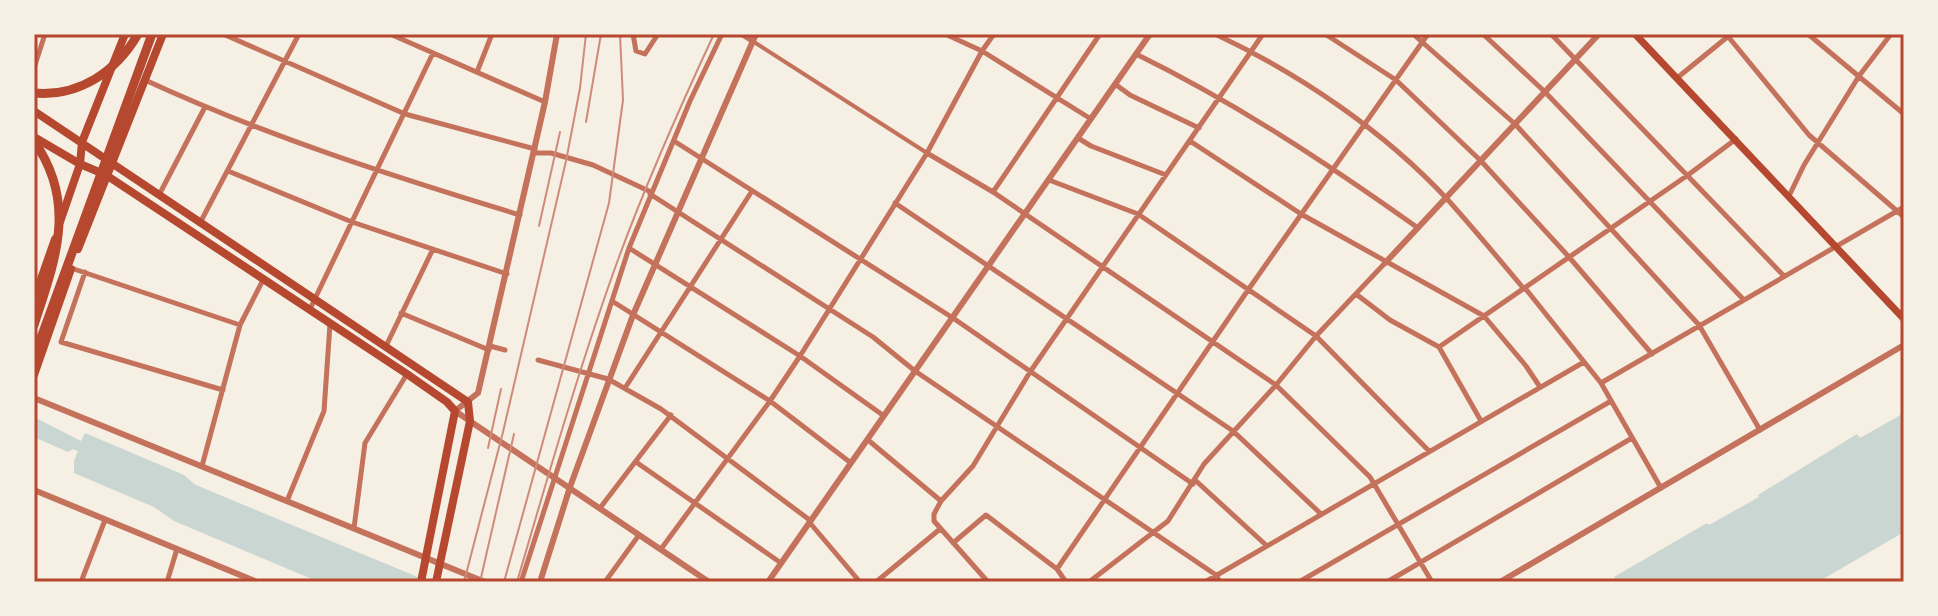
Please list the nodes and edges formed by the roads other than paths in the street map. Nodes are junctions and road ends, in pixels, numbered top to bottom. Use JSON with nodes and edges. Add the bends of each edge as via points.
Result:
{"nodes":[{"id":1,"x":45,"y":34,"type":"edge"},
{"id":2,"x":125,"y":34,"type":"edge"},
{"id":3,"x":138,"y":34,"type":"edge"},
{"id":4,"x":152,"y":34,"type":"edge"},
{"id":5,"x":163,"y":34,"type":"edge"},
{"id":6,"x":223,"y":34,"type":"edge"},
{"id":7,"x":299,"y":34,"type":"edge"},
{"id":8,"x":390,"y":34,"type":"edge"},
{"id":9,"x":492,"y":34,"type":"edge"},
{"id":10,"x":557,"y":34,"type":"edge"},
{"id":11,"x":633,"y":34,"type":"edge"},
{"id":12,"x":658,"y":34,"type":"edge"},
{"id":13,"x":722,"y":34,"type":"edge"},
{"id":14,"x":741,"y":34,"type":"edge"},
{"id":15,"x":945,"y":34,"type":"edge"},
{"id":16,"x":994,"y":34,"type":"edge"},
{"id":17,"x":1100,"y":34,"type":"edge"},
{"id":18,"x":1150,"y":34,"type":"edge"},
{"id":19,"x":1215,"y":34,"type":"edge"},
{"id":20,"x":1263,"y":34,"type":"edge"},
{"id":21,"x":1325,"y":34,"type":"edge"},
{"id":22,"x":1413,"y":34,"type":"edge"},
{"id":23,"x":1428,"y":34,"type":"edge"},
{"id":24,"x":1483,"y":34,"type":"edge"},
{"id":25,"x":1551,"y":34,"type":"edge"},
{"id":26,"x":1599,"y":34,"type":"edge"},
{"id":27,"x":1635,"y":34,"type":"edge"},
{"id":28,"x":1808,"y":34,"type":"edge"},
{"id":29,"x":1891,"y":34,"type":"edge"},
{"id":30,"x":1728,"y":35,"type":"edge"},
{"id":31,"x":754,"y":38,"type":"edge"},
{"id":32,"x":1423,"y":41,"type":"junction"},
{"id":33,"x":982,"y":51,"type":"junction"},
{"id":34,"x":1251,"y":51,"type":"junction"},
{"id":35,"x":433,"y":53,"type":"junction"},
{"id":36,"x":1136,"y":54,"type":"junction"},
{"id":37,"x":1575,"y":59,"type":"junction"},
{"id":38,"x":285,"y":61,"type":"junction"},
{"id":39,"x":34,"y":68,"type":"edge"},
{"id":40,"x":477,"y":72,"type":"junction"},
{"id":41,"x":1859,"y":76,"type":"junction"},
{"id":42,"x":1677,"y":78,"type":"junction"},
{"id":43,"x":143,"y":79,"type":"junction"},
{"id":44,"x":1396,"y":80,"type":"junction"},
{"id":45,"x":1115,"y":84,"type":"junction"},
{"id":46,"x":1545,"y":92,"type":"junction"},
{"id":47,"x":34,"y":93,"type":"edge"},
{"id":48,"x":1056,"y":96,"type":"junction"},
{"id":49,"x":1220,"y":97,"type":"junction"},
{"id":50,"x":545,"y":102,"type":"junction"},
{"id":51,"x":205,"y":107,"type":"junction"},
{"id":52,"x":34,"y":111,"type":"edge"},
{"id":53,"x":405,"y":114,"type":"junction"},
{"id":54,"x":1904,"y":114,"type":"edge"},
{"id":55,"x":1091,"y":119,"type":"junction"},
{"id":56,"x":1365,"y":124,"type":"junction"},
{"id":57,"x":1515,"y":124,"type":"junction"},
{"id":58,"x":250,"y":126,"type":"junction"},
{"id":59,"x":1199,"y":128,"type":"junction"},
{"id":60,"x":1078,"y":138,"type":"junction"},
{"id":61,"x":34,"y":139,"type":"edge"},
{"id":62,"x":1736,"y":139,"type":"junction"},
{"id":63,"x":674,"y":141,"type":"junction"},
{"id":64,"x":1190,"y":141,"type":"junction"},
{"id":65,"x":82,"y":142,"type":"junction"},
{"id":66,"x":1819,"y":144,"type":"junction"},
{"id":67,"x":534,"y":151,"type":"junction"},
{"id":68,"x":927,"y":153,"type":"junction"},
{"id":69,"x":702,"y":158,"type":"junction"},
{"id":70,"x":1481,"y":161,"type":"junction"},
{"id":71,"x":110,"y":163,"type":"junction"},
{"id":72,"x":80,"y":164,"type":"junction"},
{"id":73,"x":1334,"y":168,"type":"junction"},
{"id":74,"x":228,"y":171,"type":"junction"},
{"id":75,"x":376,"y":171,"type":"junction"},
{"id":76,"x":106,"y":175,"type":"junction"},
{"id":77,"x":1166,"y":175,"type":"junction"},
{"id":78,"x":1688,"y":175,"type":"junction"},
{"id":79,"x":1049,"y":180,"type":"junction"},
{"id":80,"x":752,"y":191,"type":"junction"},
{"id":81,"x":993,"y":192,"type":"junction"},
{"id":82,"x":650,"y":193,"type":"junction"},
{"id":83,"x":158,"y":196,"type":"junction"},
{"id":84,"x":1789,"y":196,"type":"junction"},
{"id":85,"x":1446,"y":198,"type":"junction"},
{"id":86,"x":1649,"y":202,"type":"junction"},
{"id":87,"x":895,"y":203,"type":"junction"},
{"id":88,"x":1901,"y":209,"type":"edge"},
{"id":89,"x":677,"y":212,"type":"junction"},
{"id":90,"x":1025,"y":214,"type":"junction"},
{"id":91,"x":1138,"y":214,"type":"junction"},
{"id":92,"x":1301,"y":214,"type":"junction"},
{"id":93,"x":520,"y":215,"type":"junction"},
{"id":94,"x":1904,"y":217,"type":"edge"},
{"id":95,"x":352,"y":222,"type":"junction"},
{"id":96,"x":199,"y":223,"type":"junction"},
{"id":97,"x":1418,"y":228,"type":"junction"},
{"id":98,"x":1610,"y":229,"type":"junction"},
{"id":99,"x":721,"y":241,"type":"junction"},
{"id":100,"x":1837,"y":247,"type":"junction"},
{"id":101,"x":629,"y":248,"type":"junction"},
{"id":102,"x":433,"y":249,"type":"junction"},
{"id":103,"x":1569,"y":257,"type":"junction"},
{"id":104,"x":860,"y":258,"type":"junction"},
{"id":105,"x":655,"y":262,"type":"junction"},
{"id":106,"x":1385,"y":263,"type":"junction"},
{"id":107,"x":989,"y":265,"type":"junction"},
{"id":108,"x":1102,"y":267,"type":"junction"},
{"id":109,"x":71,"y":268,"type":"junction"},
{"id":110,"x":85,"y":272,"type":"junction"},
{"id":111,"x":507,"y":274,"type":"junction"},
{"id":112,"x":1784,"y":276,"type":"junction"},
{"id":113,"x":263,"y":280,"type":"junction"},
{"id":114,"x":691,"y":286,"type":"junction"},
{"id":115,"x":1524,"y":288,"type":"junction"},
{"id":116,"x":1248,"y":290,"type":"junction"},
{"id":117,"x":1356,"y":294,"type":"junction"},
{"id":118,"x":315,"y":298,"type":"junction"},
{"id":119,"x":34,"y":299,"type":"edge"},
{"id":120,"x":1743,"y":299,"type":"junction"},
{"id":121,"x":612,"y":301,"type":"junction"},
{"id":122,"x":829,"y":307,"type":"junction"},
{"id":123,"x":310,"y":309,"type":"junction"},
{"id":124,"x":401,"y":313,"type":"junction"},
{"id":125,"x":633,"y":315,"type":"junction"},
{"id":126,"x":1484,"y":316,"type":"junction"},
{"id":127,"x":953,"y":318,"type":"junction"},
{"id":128,"x":1067,"y":318,"type":"junction"},
{"id":129,"x":1904,"y":319,"type":"edge"},
{"id":130,"x":330,"y":324,"type":"junction"},
{"id":131,"x":34,"y":325,"type":"edge"},
{"id":132,"x":240,"y":325,"type":"junction"},
{"id":133,"x":1699,"y":325,"type":"junction"},
{"id":134,"x":661,"y":332,"type":"junction"},
{"id":135,"x":1316,"y":336,"type":"junction"},
{"id":136,"x":1213,"y":342,"type":"junction"},
{"id":137,"x":1904,"y":345,"type":"edge"},
{"id":138,"x":386,"y":346,"type":"junction"},
{"id":139,"x":1439,"y":347,"type":"junction"},
{"id":140,"x":490,"y":348,"type":"junction"},
{"id":141,"x":505,"y":350,"type":"dead end"},
{"id":142,"x":1652,"y":354,"type":"junction"},
{"id":143,"x":800,"y":356,"type":"junction"},
{"id":144,"x":34,"y":357,"type":"edge"},
{"id":145,"x":538,"y":360,"type":"dead end"},
{"id":146,"x":1584,"y":362,"type":"junction"},
{"id":147,"x":915,"y":371,"type":"junction"},
{"id":148,"x":1030,"y":372,"type":"junction"},
{"id":149,"x":587,"y":373,"type":"junction"},
{"id":150,"x":407,"y":374,"type":"junction"},
{"id":151,"x":34,"y":375,"type":"edge"},
{"id":152,"x":608,"y":379,"type":"junction"},
{"id":153,"x":1601,"y":383,"type":"junction"},
{"id":154,"x":1276,"y":385,"type":"junction"},
{"id":155,"x":1540,"y":387,"type":"junction"},
{"id":156,"x":625,"y":388,"type":"junction"},
{"id":157,"x":223,"y":390,"type":"junction"},
{"id":158,"x":1178,"y":393,"type":"junction"},
{"id":159,"x":34,"y":398,"type":"edge"},
{"id":160,"x":770,"y":401,"type":"junction"},
{"id":161,"x":1611,"y":401,"type":"junction"},
{"id":162,"x":468,"y":402,"type":"junction"},
{"id":163,"x":455,"y":411,"type":"junction"},
{"id":164,"x":671,"y":415,"type":"junction"},
{"id":165,"x":884,"y":416,"type":"junction"},
{"id":166,"x":470,"y":421,"type":"junction"},
{"id":167,"x":1481,"y":421,"type":"junction"},
{"id":168,"x":996,"y":424,"type":"junction"},
{"id":169,"x":1760,"y":430,"type":"junction"},
{"id":170,"x":1233,"y":431,"type":"junction"},
{"id":171,"x":1632,"y":438,"type":"junction"},
{"id":172,"x":868,"y":440,"type":"junction"},
{"id":173,"x":1141,"y":447,"type":"junction"},
{"id":174,"x":1429,"y":451,"type":"junction"},
{"id":175,"x":728,"y":458,"type":"junction"},
{"id":176,"x":636,"y":462,"type":"junction"},
{"id":177,"x":851,"y":463,"type":"junction"},
{"id":178,"x":202,"y":466,"type":"junction"},
{"id":179,"x":556,"y":478,"type":"junction"},
{"id":180,"x":1194,"y":482,"type":"junction"},
{"id":181,"x":1374,"y":483,"type":"junction"},
{"id":182,"x":570,"y":487,"type":"junction"},
{"id":183,"x":1661,"y":488,"type":"junction"},
{"id":184,"x":34,"y":490,"type":"edge"},
{"id":185,"x":1105,"y":499,"type":"junction"},
{"id":186,"x":287,"y":501,"type":"junction"},
{"id":187,"x":941,"y":501,"type":"junction"},
{"id":188,"x":695,"y":503,"type":"junction"},
{"id":189,"x":600,"y":508,"type":"junction"},
{"id":190,"x":1321,"y":514,"type":"junction"},
{"id":191,"x":105,"y":520,"type":"junction"},
{"id":192,"x":810,"y":522,"type":"junction"},
{"id":193,"x":1398,"y":524,"type":"junction"},
{"id":194,"x":354,"y":528,"type":"junction"},
{"id":195,"x":940,"y":529,"type":"junction"},
{"id":196,"x":1154,"y":533,"type":"junction"},
{"id":197,"x":639,"y":535,"type":"junction"},
{"id":198,"x":953,"y":543,"type":"junction"},
{"id":199,"x":1267,"y":546,"type":"junction"},
{"id":200,"x":177,"y":549,"type":"junction"},
{"id":201,"x":661,"y":549,"type":"junction"},
{"id":202,"x":426,"y":559,"type":"junction"},
{"id":203,"x":781,"y":563,"type":"junction"},
{"id":204,"x":1420,"y":563,"type":"junction"},
{"id":205,"x":440,"y":565,"type":"junction"},
{"id":206,"x":1057,"y":569,"type":"junction"},
{"id":207,"x":1216,"y":575,"type":"junction"},
{"id":208,"x":422,"y":578,"type":"edge"},
{"id":209,"x":437,"y":580,"type":"edge"},
{"id":210,"x":81,"y":582,"type":"edge"},
{"id":211,"x":167,"y":582,"type":"edge"},
{"id":212,"x":257,"y":582,"type":"edge"},
{"id":213,"x":485,"y":582,"type":"edge"},
{"id":214,"x":521,"y":582,"type":"edge"},
{"id":215,"x":540,"y":582,"type":"edge"},
{"id":216,"x":605,"y":582,"type":"edge"},
{"id":217,"x":709,"y":582,"type":"edge"},
{"id":218,"x":768,"y":582,"type":"edge"},
{"id":219,"x":860,"y":582,"type":"edge"},
{"id":220,"x":876,"y":582,"type":"edge"},
{"id":221,"x":988,"y":582,"type":"edge"},
{"id":222,"x":1066,"y":582,"type":"edge"},
{"id":223,"x":1089,"y":582,"type":"edge"},
{"id":224,"x":1205,"y":582,"type":"edge"},
{"id":225,"x":1220,"y":582,"type":"edge"},
{"id":226,"x":1299,"y":582,"type":"edge"},
{"id":227,"x":1387,"y":582,"type":"edge"},
{"id":228,"x":1432,"y":582,"type":"edge"},
{"id":229,"x":1500,"y":582,"type":"edge"}],
"edges":[{"from":1,"to":39,"type":"street"},
{"from":2,"to":65,"type":"main road"},
{"from":3,"to":47,"type":"highway","via":[[119,60],[92,82],[62,92]]},
{"from":4,"to":144,"type":"highway"},
{"from":5,"to":43,"type":"main road"},
{"from":6,"to":38,"type":"street"},
{"from":7,"to":38,"type":"street"},
{"from":8,"to":35,"type":"street"},
{"from":9,"to":40,"type":"street"},
{"from":10,"to":50,"type":"street"},
{"from":11,"to":12,"type":"street","via":[[636,51],[645,54]]},
{"from":13,"to":63,"type":"street"},
{"from":14,"to":31,"type":"street"},
{"from":15,"to":33,"type":"street"},
{"from":16,"to":33,"type":"street"},
{"from":17,"to":48,"type":"street"},
{"from":18,"to":36,"type":"street"},
{"from":19,"to":34,"type":"street"},
{"from":20,"to":34,"type":"street"},
{"from":21,"to":44,"type":"street"},
{"from":22,"to":32,"type":"street"},
{"from":23,"to":32,"type":"street"},
{"from":24,"to":46,"type":"street"},
{"from":25,"to":37,"type":"street"},
{"from":26,"to":37,"type":"street"},
{"from":27,"to":42,"type":"main road"},
{"from":28,"to":41,"type":"street"},
{"from":29,"to":41,"type":"street"},
{"from":30,"to":42,"type":"street"},
{"from":30,"to":66,"type":"street"},
{"from":31,"to":68,"type":"street"},
{"from":31,"to":69,"type":"street"},
{"from":32,"to":44,"type":"street"},
{"from":32,"to":57,"type":"street"},
{"from":33,"to":48,"type":"street"},
{"from":33,"to":68,"type":"street"},
{"from":34,"to":49,"type":"street"},
{"from":34,"to":56,"type":"street"},
{"from":35,"to":40,"type":"street"},
{"from":35,"to":53,"type":"street"},
{"from":36,"to":45,"type":"street"},
{"from":36,"to":49,"type":"street"},
{"from":37,"to":46,"type":"street"},
{"from":37,"to":78,"type":"street"},
{"from":38,"to":53,"type":"street"},
{"from":38,"to":58,"type":"street"},
{"from":40,"to":50,"type":"street"},
{"from":41,"to":54,"type":"street"},
{"from":41,"to":66,"type":"street"},
{"from":42,"to":62,"type":"main road"},
{"from":43,"to":51,"type":"street"},
{"from":43,"to":71,"type":"main road"},
{"from":44,"to":56,"type":"street"},
{"from":44,"to":70,"type":"street"},
{"from":45,"to":55,"type":"street"},
{"from":45,"to":59,"type":"street"},
{"from":46,"to":57,"type":"street"},
{"from":46,"to":86,"type":"street"},
{"from":48,"to":55,"type":"street"},
{"from":48,"to":81,"type":"street"},
{"from":49,"to":59,"type":"street"},
{"from":49,"to":73,"type":"street"},
{"from":50,"to":67,"type":"street"},
{"from":51,"to":58,"type":"street"},
{"from":51,"to":83,"type":"street"},
{"from":52,"to":65,"type":"main road"},
{"from":53,"to":67,"type":"street"},
{"from":53,"to":75,"type":"street"},
{"from":55,"to":60,"type":"street"},
{"from":56,"to":73,"type":"street"},
{"from":56,"to":85,"type":"street"},
{"from":57,"to":70,"type":"street"},
{"from":57,"to":98,"type":"street"},
{"from":58,"to":74,"type":"street"},
{"from":58,"to":75,"type":"street"},
{"from":59,"to":64,"type":"street"},
{"from":60,"to":77,"type":"street"},
{"from":60,"to":79,"type":"street"},
{"from":61,"to":72,"type":"main road"},
{"from":61,"to":131,"type":"highway","via":[[54,180],[60,227],[57,255]]},
{"from":62,"to":78,"type":"street"},
{"from":62,"to":84,"type":"main road"},
{"from":63,"to":69,"type":"street"},
{"from":63,"to":82,"type":"street"},
{"from":64,"to":77,"type":"street"},
{"from":64,"to":92,"type":"street"},
{"from":65,"to":71,"type":"main road"},
{"from":65,"to":72,"type":"main road"},
{"from":66,"to":84,"type":"street"},
{"from":66,"to":88,"type":"street"},
{"from":67,"to":82,"type":"street","via":[[593,165]]},
{"from":67,"to":93,"type":"street"},
{"from":68,"to":81,"type":"street"},
{"from":68,"to":87,"type":"street"},
{"from":69,"to":80,"type":"street"},
{"from":69,"to":89,"type":"street"},
{"from":70,"to":85,"type":"street"},
{"from":70,"to":103,"type":"street"},
{"from":71,"to":76,"type":"main road"},
{"from":71,"to":83,"type":"main road"},
{"from":72,"to":76,"type":"main road"},
{"from":72,"to":119,"type":"main road"},
{"from":73,"to":92,"type":"street"},
{"from":73,"to":97,"type":"street"},
{"from":74,"to":95,"type":"street"},
{"from":74,"to":96,"type":"street"},
{"from":75,"to":93,"type":"street"},
{"from":75,"to":95,"type":"street"},
{"from":76,"to":109,"type":"main road"},
{"from":76,"to":113,"type":"main road"},
{"from":77,"to":91,"type":"street"},
{"from":78,"to":86,"type":"street"},
{"from":78,"to":112,"type":"street"},
{"from":79,"to":90,"type":"street"},
{"from":79,"to":91,"type":"street"},
{"from":80,"to":99,"type":"street"},
{"from":80,"to":104,"type":"street"},
{"from":81,"to":90,"type":"street"},
{"from":82,"to":89,"type":"street"},
{"from":82,"to":101,"type":"street"},
{"from":83,"to":96,"type":"main road"},
{"from":84,"to":100,"type":"main road"},
{"from":85,"to":97,"type":"street"},
{"from":85,"to":115,"type":"street"},
{"from":86,"to":98,"type":"street"},
{"from":86,"to":120,"type":"street"},
{"from":87,"to":104,"type":"street"},
{"from":87,"to":107,"type":"street"},
{"from":88,"to":94,"type":"street"},
{"from":88,"to":100,"type":"street"},
{"from":89,"to":99,"type":"street"},
{"from":89,"to":105,"type":"street"},
{"from":90,"to":107,"type":"street"},
{"from":90,"to":108,"type":"street"},
{"from":91,"to":108,"type":"street"},
{"from":91,"to":116,"type":"street"},
{"from":92,"to":106,"type":"street"},
{"from":92,"to":116,"type":"street"},
{"from":93,"to":111,"type":"street"},
{"from":95,"to":102,"type":"street"},
{"from":95,"to":118,"type":"street"},
{"from":96,"to":118,"type":"main road"},
{"from":97,"to":106,"type":"street"},
{"from":98,"to":103,"type":"street"},
{"from":98,"to":133,"type":"street"},
{"from":99,"to":114,"type":"street"},
{"from":99,"to":122,"type":"street"},
{"from":100,"to":112,"type":"street"},
{"from":100,"to":129,"type":"main road"},
{"from":101,"to":105,"type":"street"},
{"from":101,"to":121,"type":"street"},
{"from":102,"to":111,"type":"street"},
{"from":102,"to":124,"type":"street"},
{"from":103,"to":115,"type":"street"},
{"from":103,"to":142,"type":"street"},
{"from":104,"to":122,"type":"street"},
{"from":104,"to":127,"type":"street"},
{"from":105,"to":114,"type":"street"},
{"from":105,"to":125,"type":"street"},
{"from":106,"to":117,"type":"street"},
{"from":106,"to":126,"type":"street"},
{"from":107,"to":127,"type":"street"},
{"from":107,"to":128,"type":"street"},
{"from":108,"to":128,"type":"street"},
{"from":108,"to":136,"type":"street"},
{"from":109,"to":110,"type":"street"},
{"from":109,"to":151,"type":"main road"},
{"from":110,"to":132,"type":"street"},
{"from":110,"to":157,"type":"street","via":[[61,342]]},
{"from":111,"to":140,"type":"street"},
{"from":112,"to":120,"type":"street"},
{"from":113,"to":123,"type":"main road"},
{"from":113,"to":132,"type":"street"},
{"from":114,"to":134,"type":"street"},
{"from":114,"to":143,"type":"street"},
{"from":115,"to":126,"type":"street"},
{"from":115,"to":146,"type":"street"},
{"from":116,"to":135,"type":"street"},
{"from":116,"to":136,"type":"street"},
{"from":117,"to":135,"type":"street"},
{"from":117,"to":139,"type":"street"},
{"from":118,"to":123,"type":"street"},
{"from":118,"to":138,"type":"main road"},
{"from":120,"to":133,"type":"street"},
{"from":121,"to":125,"type":"street"},
{"from":121,"to":149,"type":"street"},
{"from":122,"to":143,"type":"street"},
{"from":122,"to":147,"type":"street"},
{"from":123,"to":130,"type":"main road"},
{"from":124,"to":138,"type":"street"},
{"from":124,"to":140,"type":"street"},
{"from":125,"to":134,"type":"street"},
{"from":125,"to":152,"type":"street"},
{"from":126,"to":139,"type":"street"},
{"from":126,"to":155,"type":"street"},
{"from":127,"to":147,"type":"street"},
{"from":127,"to":148,"type":"street"},
{"from":128,"to":148,"type":"street"},
{"from":128,"to":158,"type":"street"},
{"from":130,"to":150,"type":"main road"},
{"from":130,"to":186,"type":"street","via":[[324,411]]},
{"from":132,"to":157,"type":"street"},
{"from":133,"to":142,"type":"street"},
{"from":133,"to":169,"type":"street"},
{"from":134,"to":156,"type":"street"},
{"from":134,"to":160,"type":"street"},
{"from":135,"to":154,"type":"street"},
{"from":135,"to":174,"type":"street"},
{"from":136,"to":154,"type":"street"},
{"from":136,"to":158,"type":"street"},
{"from":137,"to":169,"type":"street"},
{"from":138,"to":162,"type":"main road"},
{"from":139,"to":167,"type":"street"},
{"from":140,"to":141,"type":"street"},
{"from":140,"to":162,"type":"street","via":[[478,393]]},
{"from":142,"to":153,"type":"street"},
{"from":143,"to":160,"type":"street"},
{"from":143,"to":165,"type":"street"},
{"from":145,"to":149,"type":"street"},
{"from":146,"to":153,"type":"street"},
{"from":146,"to":155,"type":"street"},
{"from":147,"to":165,"type":"street"},
{"from":147,"to":168,"type":"street"},
{"from":148,"to":168,"type":"street"},
{"from":148,"to":173,"type":"street"},
{"from":149,"to":152,"type":"street"},
{"from":149,"to":179,"type":"street"},
{"from":150,"to":163,"type":"main road"},
{"from":150,"to":194,"type":"street","via":[[365,443]]},
{"from":152,"to":156,"type":"street"},
{"from":152,"to":182,"type":"street"},
{"from":153,"to":161,"type":"street"},
{"from":154,"to":170,"type":"street"},
{"from":154,"to":181,"type":"street"},
{"from":155,"to":167,"type":"street"},
{"from":156,"to":164,"type":"street"},
{"from":157,"to":178,"type":"street"},
{"from":158,"to":170,"type":"street"},
{"from":158,"to":173,"type":"street"},
{"from":159,"to":178,"type":"street"},
{"from":160,"to":175,"type":"street"},
{"from":160,"to":177,"type":"street"},
{"from":161,"to":171,"type":"street"},
{"from":161,"to":193,"type":"street"},
{"from":162,"to":163,"type":"street"},
{"from":162,"to":166,"type":"main road"},
{"from":163,"to":166,"type":"street"},
{"from":163,"to":202,"type":"main road"},
{"from":164,"to":175,"type":"street"},
{"from":164,"to":176,"type":"street"},
{"from":165,"to":172,"type":"street"},
{"from":166,"to":179,"type":"street"},
{"from":166,"to":205,"type":"main road"},
{"from":167,"to":174,"type":"street"},
{"from":168,"to":185,"type":"street"},
{"from":168,"to":187,"type":"street","via":[[973,466]]},
{"from":169,"to":183,"type":"street"},
{"from":170,"to":180,"type":"street"},
{"from":170,"to":190,"type":"street"},
{"from":171,"to":183,"type":"street"},
{"from":171,"to":204,"type":"street"},
{"from":172,"to":177,"type":"street"},
{"from":172,"to":187,"type":"street"},
{"from":173,"to":180,"type":"street"},
{"from":173,"to":185,"type":"street"},
{"from":174,"to":181,"type":"street"},
{"from":175,"to":188,"type":"street"},
{"from":175,"to":192,"type":"street"},
{"from":176,"to":188,"type":"street"},
{"from":176,"to":189,"type":"street"},
{"from":177,"to":192,"type":"street"},
{"from":178,"to":186,"type":"street"},
{"from":179,"to":182,"type":"street"},
{"from":179,"to":214,"type":"street"},
{"from":180,"to":196,"type":"street"},
{"from":180,"to":199,"type":"street"},
{"from":181,"to":190,"type":"street"},
{"from":181,"to":193,"type":"street"},
{"from":182,"to":189,"type":"street"},
{"from":182,"to":215,"type":"street"},
{"from":183,"to":229,"type":"street"},
{"from":184,"to":191,"type":"street"},
{"from":185,"to":196,"type":"street"},
{"from":185,"to":206,"type":"street"},
{"from":186,"to":194,"type":"street"},
{"from":187,"to":195,"type":"street","via":[[934,514]]},
{"from":188,"to":201,"type":"street"},
{"from":188,"to":203,"type":"street"},
{"from":189,"to":197,"type":"street"},
{"from":190,"to":199,"type":"street"},
{"from":191,"to":200,"type":"street"},
{"from":191,"to":210,"type":"street"},
{"from":192,"to":203,"type":"street"},
{"from":192,"to":219,"type":"street"},
{"from":193,"to":204,"type":"street"},
{"from":193,"to":226,"type":"street"},
{"from":194,"to":202,"type":"street"},
{"from":195,"to":198,"type":"street"},
{"from":195,"to":220,"type":"street"},
{"from":196,"to":207,"type":"street"},
{"from":196,"to":223,"type":"street"},
{"from":197,"to":201,"type":"street"},
{"from":197,"to":216,"type":"street"},
{"from":198,"to":206,"type":"street","via":[[986,515]]},
{"from":198,"to":221,"type":"street"},
{"from":199,"to":207,"type":"street"},
{"from":200,"to":211,"type":"street"},
{"from":200,"to":212,"type":"street"},
{"from":201,"to":217,"type":"street"},
{"from":202,"to":205,"type":"street"},
{"from":202,"to":208,"type":"main road"},
{"from":203,"to":218,"type":"street"},
{"from":204,"to":227,"type":"street"},
{"from":204,"to":228,"type":"street"},
{"from":205,"to":209,"type":"main road"},
{"from":205,"to":213,"type":"street"},
{"from":206,"to":222,"type":"street"},
{"from":207,"to":224,"type":"street"},
{"from":207,"to":225,"type":"street"}]}
